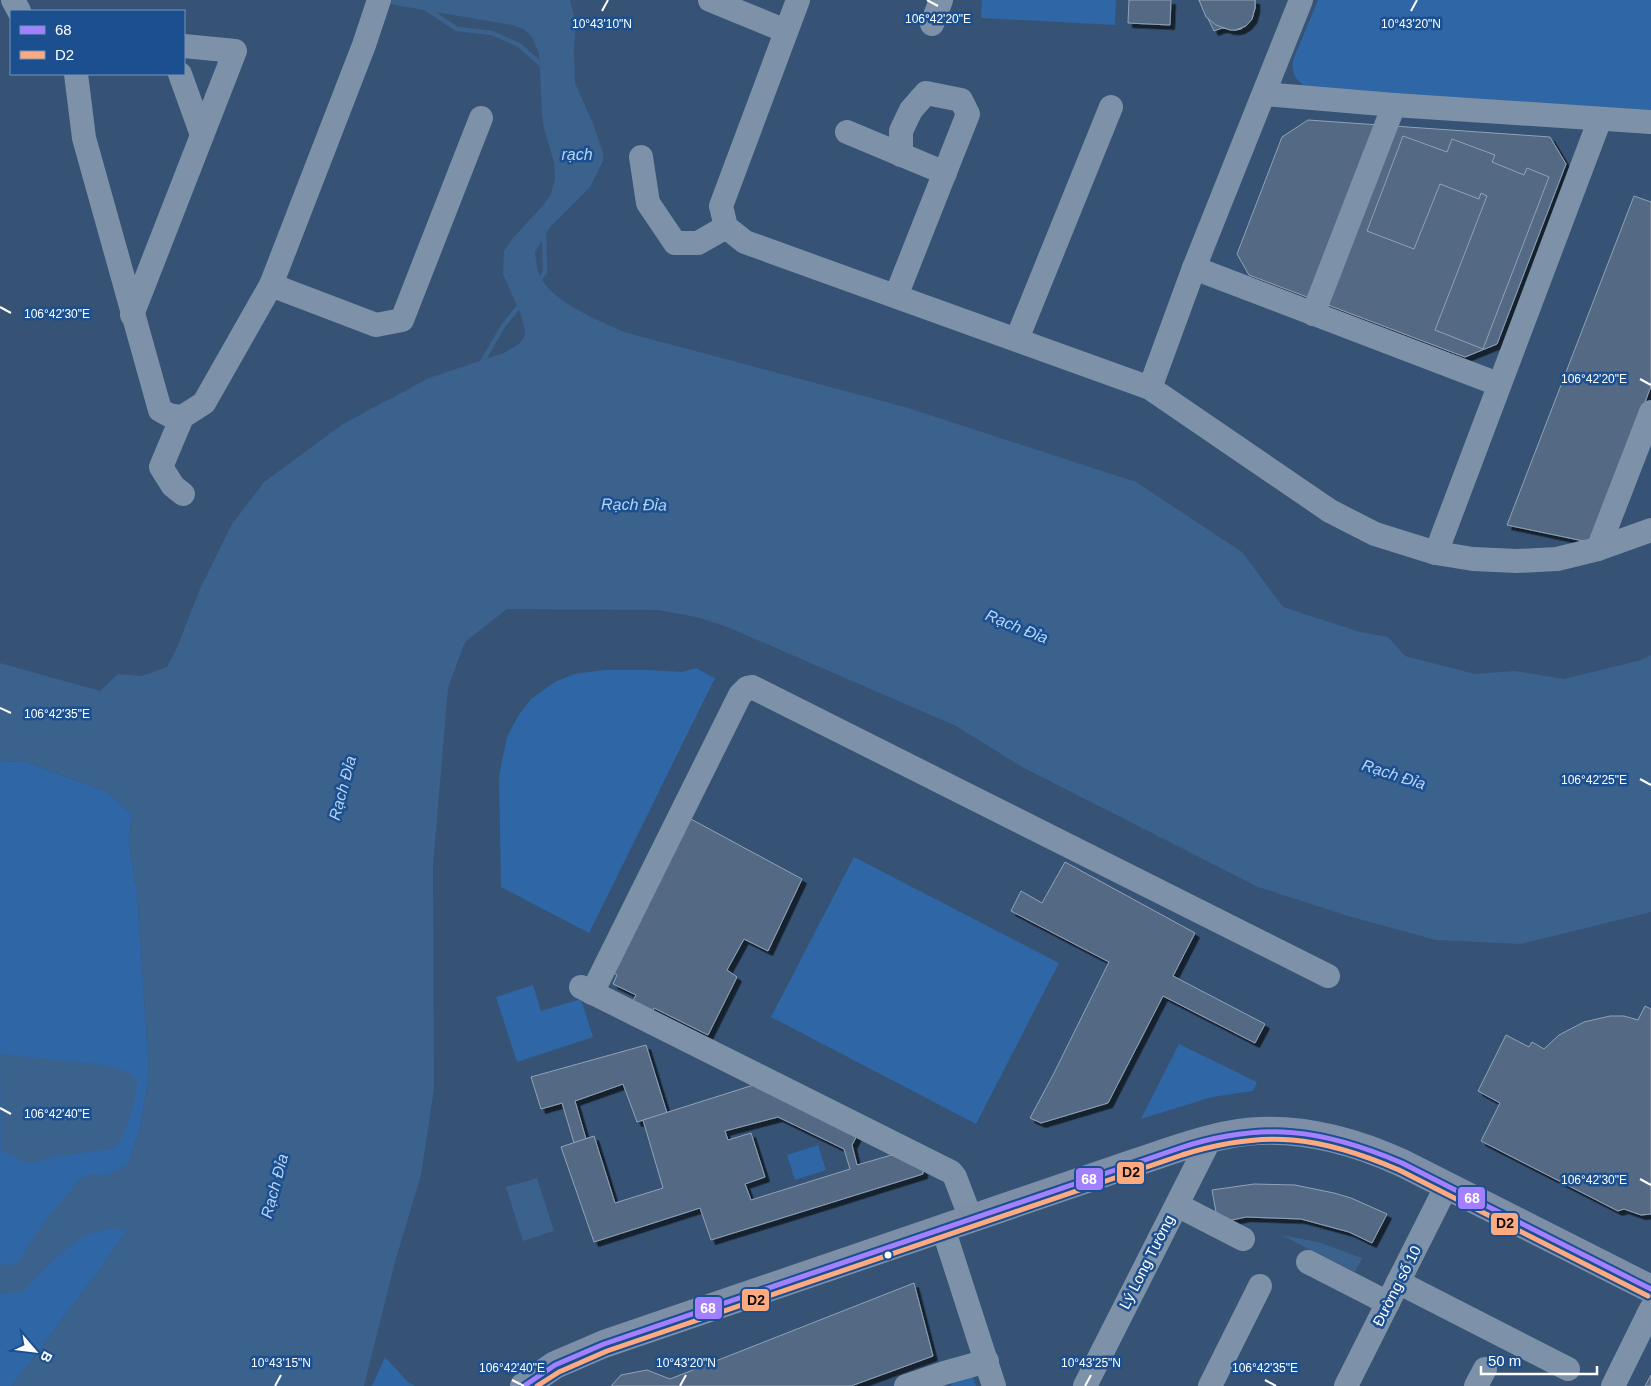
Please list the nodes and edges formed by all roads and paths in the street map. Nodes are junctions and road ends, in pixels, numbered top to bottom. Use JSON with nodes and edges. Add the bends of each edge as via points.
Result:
{"nodes":[{"id":1,"x":379,"y":0,"type":"edge"},
{"id":2,"x":710,"y":0,"type":"edge"},
{"id":3,"x":798,"y":0,"type":"edge"},
{"id":4,"x":941,"y":0,"type":"edge"},
{"id":5,"x":1301,"y":0,"type":"edge"},
{"id":6,"x":932,"y":24,"type":"dead end"},
{"id":7,"x":786,"y":31,"type":"junction"},
{"id":8,"x":185,"y":46,"type":"edge"},
{"id":9,"x":76,"y":75,"type":"edge"},
{"id":10,"x":180,"y":75,"type":"edge"},
{"id":11,"x":1264,"y":94,"type":"junction"},
{"id":12,"x":1394,"y":105,"type":"junction"},
{"id":13,"x":1111,"y":107,"type":"dead end"},
{"id":14,"x":481,"y":118,"type":"dead end"},
{"id":15,"x":1600,"y":119,"type":"junction"},
{"id":16,"x":1651,"y":122,"type":"edge"},
{"id":17,"x":846,"y":132,"type":"dead end"},
{"id":18,"x":202,"y":135,"type":"junction"},
{"id":19,"x":901,"y":155,"type":"junction"},
{"id":20,"x":640,"y":157,"type":"dead end"},
{"id":21,"x":945,"y":173,"type":"junction"},
{"id":22,"x":726,"y":227,"type":"junction"},
{"id":23,"x":1194,"y":268,"type":"junction"},
{"id":24,"x":271,"y":285,"type":"junction"},
{"id":25,"x":896,"y":296,"type":"junction"},
{"id":26,"x":1313,"y":314,"type":"junction"},
{"id":27,"x":132,"y":315,"type":"junction"},
{"id":28,"x":1017,"y":339,"type":"junction"},
{"id":29,"x":1498,"y":384,"type":"junction"},
{"id":30,"x":1150,"y":388,"type":"junction"},
{"id":31,"x":1651,"y":412,"type":"edge"},
{"id":32,"x":182,"y":417,"type":"junction"},
{"id":33,"x":184,"y":494,"type":"dead end"},
{"id":34,"x":1651,"y":530,"type":"edge"},
{"id":35,"x":1598,"y":549,"type":"junction"},
{"id":36,"x":1436,"y":552,"type":"junction"},
{"id":37,"x":1328,"y":976,"type":"dead end"},
{"id":38,"x":1210,"y":1139,"type":"junction"},
{"id":39,"x":1447,"y":1185,"type":"junction"},
{"id":40,"x":1177,"y":1205,"type":"junction"},
{"id":41,"x":971,"y":1219,"type":"junction"},
{"id":42,"x":943,"y":1228,"type":"junction"},
{"id":43,"x":1243,"y":1239,"type":"dead end"},
{"id":44,"x":1308,"y":1262,"type":"dead end"},
{"id":45,"x":1260,"y":1286,"type":"dead end"},
{"id":46,"x":1651,"y":1288,"type":"edge"},
{"id":47,"x":1393,"y":1293,"type":"junction"},
{"id":48,"x":1651,"y":1309,"type":"edge"},
{"id":49,"x":987,"y":1361,"type":"junction"},
{"id":50,"x":1568,"y":1369,"type":"dead end"},
{"id":51,"x":941,"y":1380,"type":"edge"},
{"id":52,"x":524,"y":1386,"type":"edge"},
{"id":53,"x":906,"y":1386,"type":"edge"},
{"id":54,"x":994,"y":1386,"type":"edge"},
{"id":55,"x":1085,"y":1386,"type":"edge"},
{"id":56,"x":1210,"y":1386,"type":"edge"},
{"id":57,"x":1346,"y":1386,"type":"edge"},
{"id":58,"x":1613,"y":1386,"type":"edge"}],
"edges":[{"from":1,"to":24,"type":"street"},
{"from":2,"to":7,"type":"street"},
{"from":3,"to":7,"type":"street"},
{"from":4,"to":6,"type":"street"},
{"from":5,"to":11,"type":"street"},
{"from":7,"to":22,"type":"street","via":[[721,206]]},
{"from":8,"to":18,"type":"street","via":[[235,51]]},
{"from":9,"to":27,"type":"street","via":[[84,138]]},
{"from":10,"to":18,"type":"street"},
{"from":11,"to":12,"type":"street"},
{"from":11,"to":23,"type":"street"},
{"from":12,"to":15,"type":"street"},
{"from":12,"to":26,"type":"street"},
{"from":13,"to":28,"type":"street"},
{"from":14,"to":24,"type":"street","via":[[402,320],[376,325]]},
{"from":15,"to":16,"type":"street"},
{"from":15,"to":29,"type":"street"},
{"from":17,"to":19,"type":"street"},
{"from":18,"to":27,"type":"street"},
{"from":19,"to":21,"type":"street"},
{"from":19,"to":21,"type":"street","via":[[901,131],[911,110],[926,93],[961,100],[968,114]]},
{"from":20,"to":22,"type":"street","via":[[648,203],[675,243],[698,243]]},
{"from":21,"to":25,"type":"street"},
{"from":22,"to":25,"type":"street","via":[[746,242]]},
{"from":23,"to":26,"type":"street"},
{"from":23,"to":30,"type":"street"},
{"from":24,"to":32,"type":"street","via":[[204,403]]},
{"from":25,"to":28,"type":"street"},
{"from":26,"to":29,"type":"street"},
{"from":27,"to":32,"type":"street","via":[[160,410],[169,416]]},
{"from":28,"to":30,"type":"street"},
{"from":29,"to":36,"type":"street"},
{"from":30,"to":36,"type":"street","via":[[1330,511],[1375,534]]},
{"from":31,"to":35,"type":"street"},
{"from":32,"to":33,"type":"street","via":[[161,467],[173,486]]},
{"from":34,"to":35,"type":"street"},
{"from":35,"to":36,"type":"street","via":[[1557,559],[1517,561],[1473,559]]},
{"from":37,"to":41,"type":"street","via":[[752,687],[743,690],[586,990],[951,1172]]},
{"from":38,"to":39,"type":"main road","via":[[1267,1131],[1304,1133],[1346,1141]]},
{"from":38,"to":40,"type":"street","name":"Lý Long Tường"},
{"from":38,"to":41,"type":"main road"},
{"from":39,"to":46,"type":"main road"},
{"from":39,"to":47,"type":"street","name":"Đường số 10"},
{"from":40,"to":43,"type":"street"},
{"from":40,"to":55,"type":"street","name":"Lý Long Tường"},
{"from":41,"to":42,"type":"main road"},
{"from":42,"to":49,"type":"street"},
{"from":42,"to":52,"type":"main road","via":[[604,1344],[555,1366]]},
{"from":44,"to":47,"type":"street"},
{"from":45,"to":56,"type":"street"},
{"from":47,"to":50,"type":"street"},
{"from":47,"to":57,"type":"street","name":"Đường số 10"},
{"from":48,"to":58,"type":"street"},
{"from":49,"to":51,"type":"street"},
{"from":49,"to":54,"type":"street"},
{"from":51,"to":53,"type":"street"}]}
